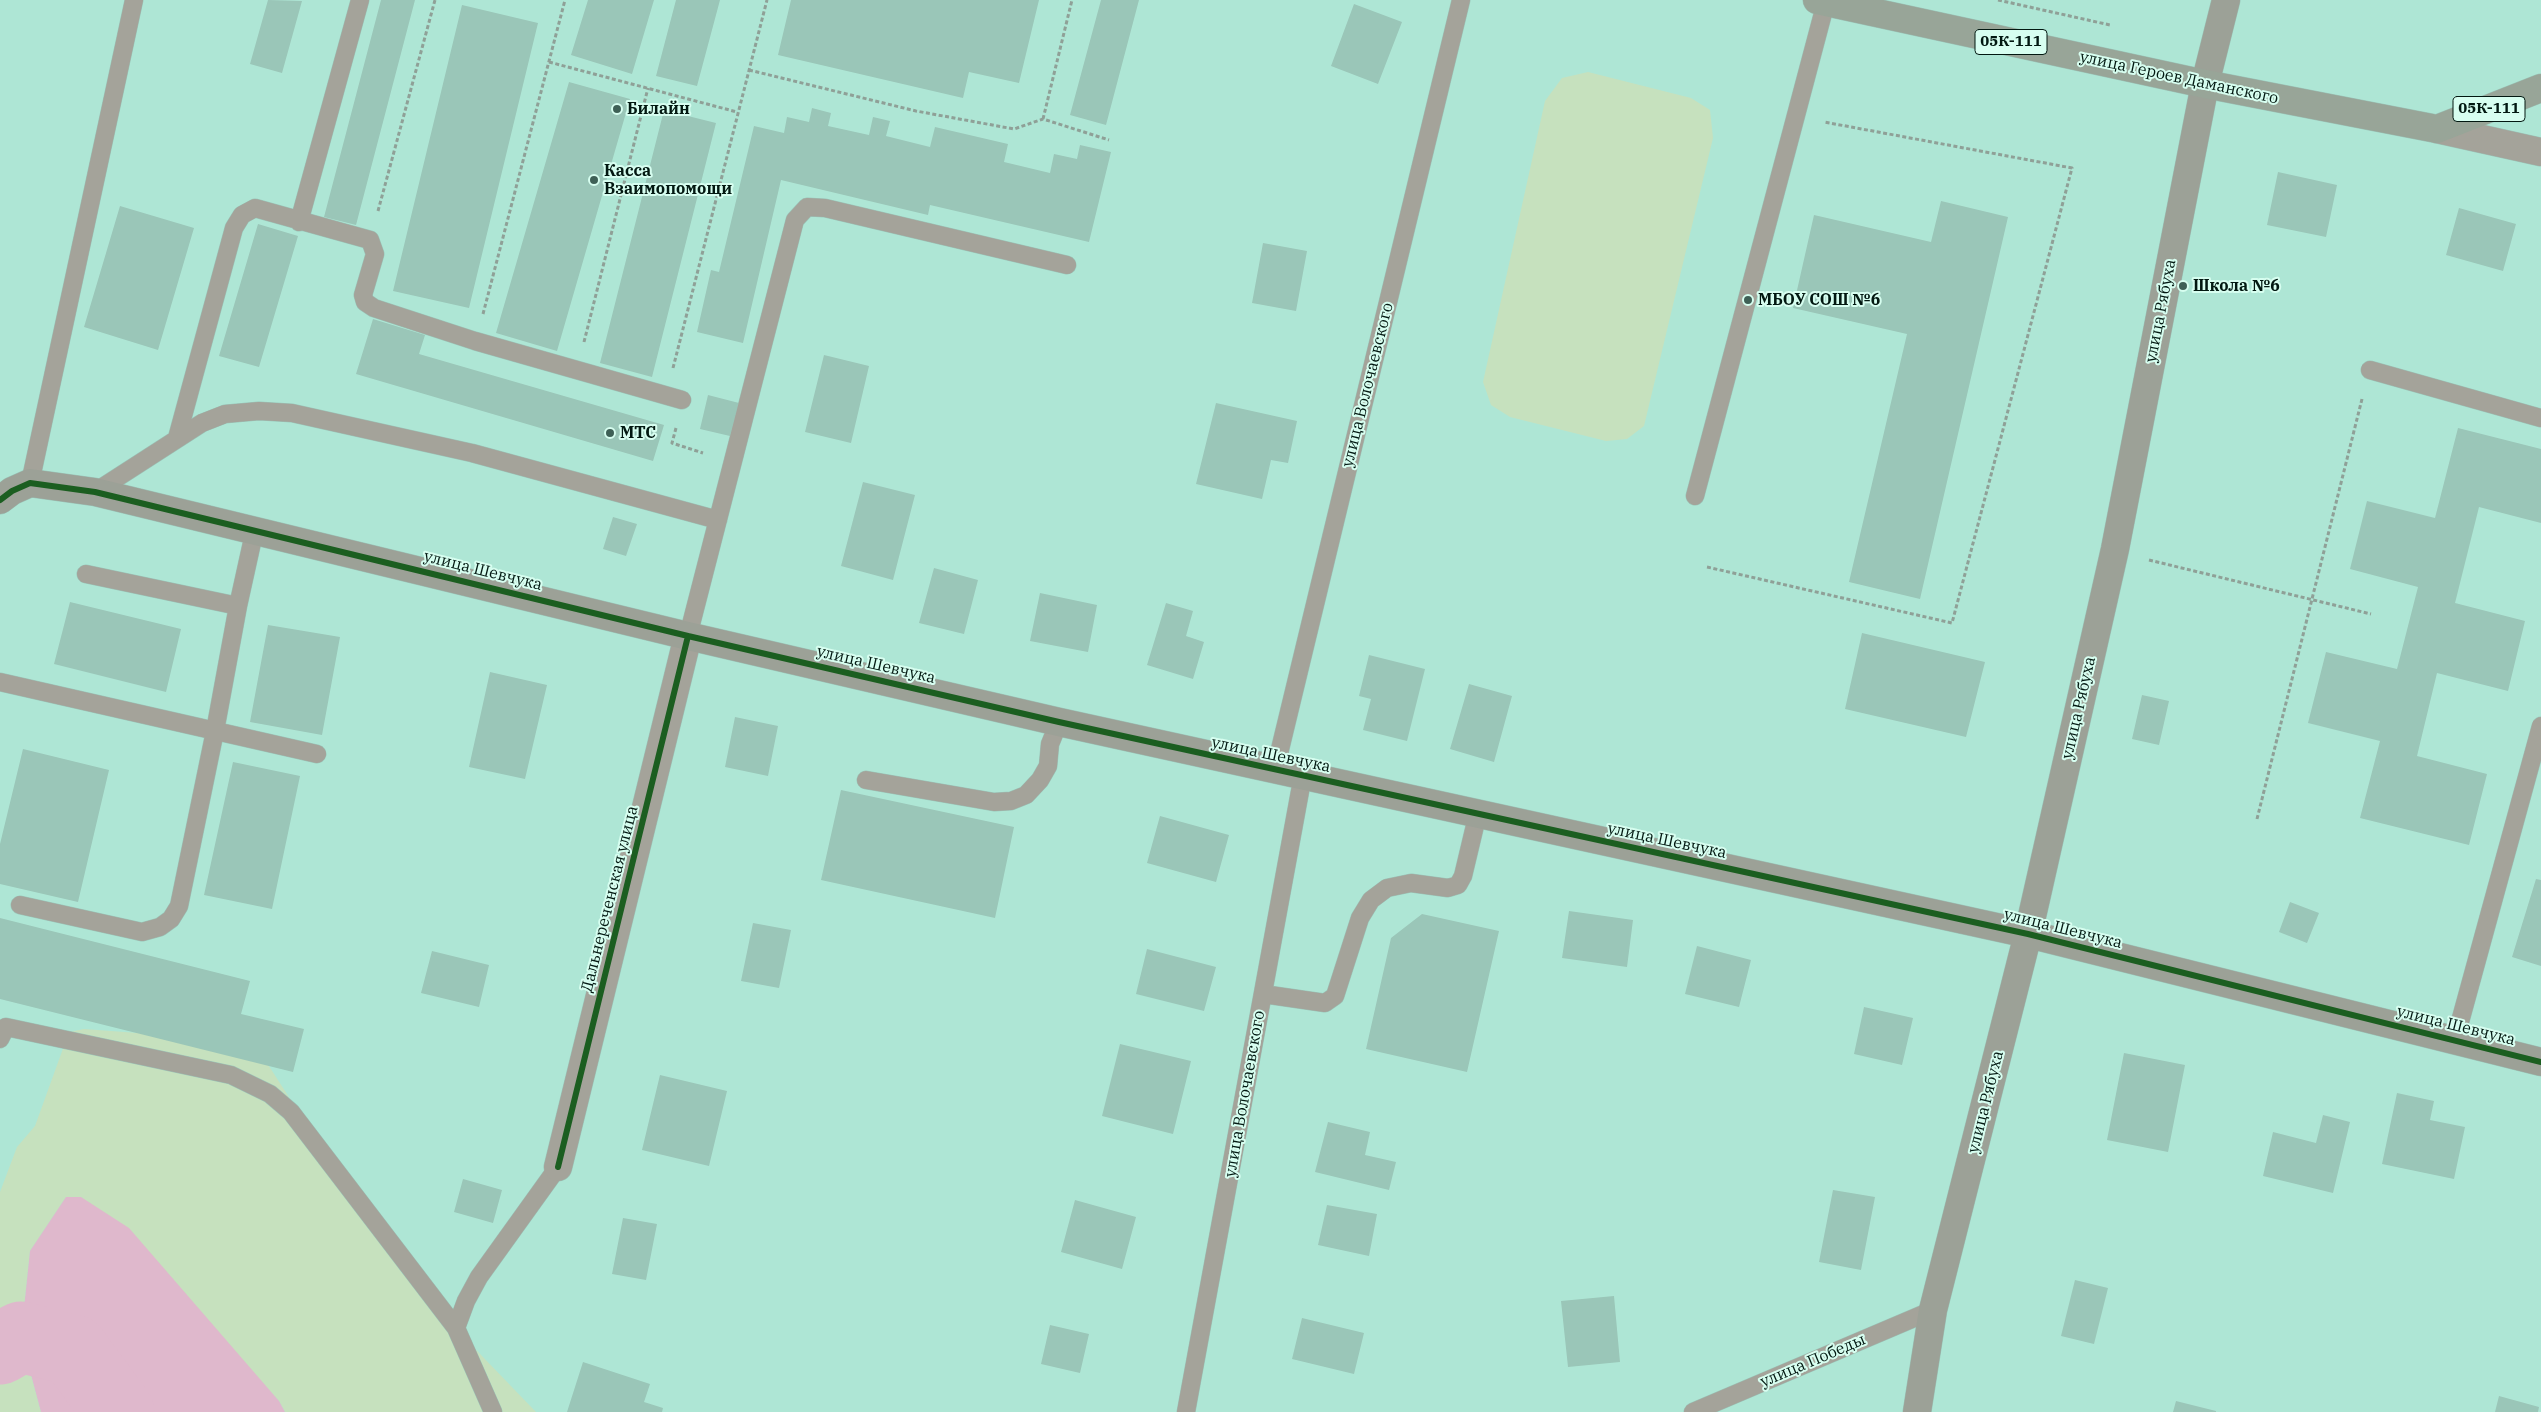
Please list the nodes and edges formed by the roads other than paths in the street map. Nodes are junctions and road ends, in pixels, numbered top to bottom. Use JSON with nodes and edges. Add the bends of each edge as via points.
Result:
{"nodes":[{"id":1,"x":134,"y":0,"type":"edge"},
{"id":2,"x":360,"y":0,"type":"edge"},
{"id":3,"x":1461,"y":0,"type":"edge"},
{"id":4,"x":2226,"y":0,"type":"edge"},
{"id":5,"x":1821,"y":1,"type":"edge"},
{"id":6,"x":2205,"y":84,"type":"junction"},
{"id":7,"x":2541,"y":88,"type":"edge"},
{"id":8,"x":2437,"y":129,"type":"junction"},
{"id":9,"x":2541,"y":152,"type":"edge"},
{"id":10,"x":299,"y":222,"type":"junction"},
{"id":11,"x":1067,"y":265,"type":"dead end"},
{"id":12,"x":2370,"y":370,"type":"road end"},
{"id":13,"x":682,"y":400,"type":"road end"},
{"id":14,"x":2541,"y":418,"type":"edge"},
{"id":15,"x":177,"y":438,"type":"junction"},
{"id":16,"x":30,"y":482,"type":"junction"},
{"id":17,"x":95,"y":492,"type":"junction"},
{"id":18,"x":1695,"y":496,"type":"dead end"},
{"id":19,"x":0,"y":500,"type":"edge"},
{"id":20,"x":718,"y":520,"type":"junction"},
{"id":21,"x":255,"y":530,"type":"junction"},
{"id":22,"x":86,"y":574,"type":"dead end"},
{"id":23,"x":238,"y":606,"type":"junction"},
{"id":24,"x":688,"y":636,"type":"junction"},
{"id":25,"x":0,"y":682,"type":"edge"},
{"id":26,"x":1059,"y":722,"type":"junction"},
{"id":27,"x":2541,"y":726,"type":"edge"},
{"id":28,"x":216,"y":731,"type":"junction"},
{"id":29,"x":317,"y":754,"type":"dead end"},
{"id":30,"x":1274,"y":770,"type":"junction"},
{"id":31,"x":1303,"y":776,"type":"junction"},
{"id":32,"x":866,"y":780,"type":"dead end"},
{"id":33,"x":1478,"y":813,"type":"junction"},
{"id":34,"x":20,"y":905,"type":"dead end"},
{"id":35,"x":2028,"y":934,"type":"junction"},
{"id":36,"x":1263,"y":994,"type":"junction"},
{"id":37,"x":2,"y":1031,"type":"edge"},
{"id":38,"x":2455,"y":1040,"type":"junction"},
{"id":39,"x":2541,"y":1062,"type":"edge"},
{"id":40,"x":558,"y":1168,"type":"joint"},
{"id":41,"x":1933,"y":1310,"type":"junction"},
{"id":42,"x":456,"y":1328,"type":"junction"},
{"id":43,"x":494,"y":1412,"type":"edge"},
{"id":44,"x":1186,"y":1412,"type":"edge"},
{"id":45,"x":1693,"y":1412,"type":"edge"},
{"id":46,"x":1917,"y":1412,"type":"edge"}],
"edges":[{"from":1,"to":16,"type":"lane"},
{"from":2,"to":10,"type":"lane"},
{"from":3,"to":30,"type":"lane","name":"улица Волочаевского"},
{"from":4,"to":6,"type":"street","name":"улица Рябуха"},
{"from":5,"to":6,"type":"main road","name":"улица Героев Даманского","number":"05К-111"},
{"from":5,"to":18,"type":"lane","via":[[1797,117]]},
{"from":6,"to":8,"type":"main road","name":"улица Героев Даманского","number":"05К-111"},
{"from":6,"to":35,"type":"street","name":"улица Рябуха","via":[[2115,548]]},
{"from":7,"to":8,"type":"main road","number":"05К-111"},
{"from":8,"to":9,"type":"street","name":"улица Героев Даманского"},
{"from":10,"to":13,"type":"lane","via":[[370,240],[375,254],[363,295],[365,302],[374,308],[475,341]]},
{"from":10,"to":15,"type":"lane","via":[[255,208],[242,215],[238,222]]},
{"from":11,"to":20,"type":"lane","via":[[825,208],[807,207],[795,220]]},
{"from":12,"to":14,"type":"lane"},
{"from":15,"to":17,"type":"lane"},
{"from":15,"to":20,"type":"lane","via":[[226,414],[258,411],[292,413],[472,453]]},
{"from":16,"to":17,"type":"street","name":"улица Шевчука"},
{"from":16,"to":19,"type":"street"},
{"from":17,"to":21,"type":"street","name":"улица Шевчука"},
{"from":20,"to":24,"type":"lane"},
{"from":21,"to":23,"type":"lane"},
{"from":21,"to":24,"type":"street","name":"улица Шевчука"},
{"from":22,"to":23,"type":"lane"},
{"from":23,"to":28,"type":"lane"},
{"from":24,"to":26,"type":"street","name":"улица Шевчука"},
{"from":24,"to":40,"type":"street","name":"Дальнереченская улица"},
{"from":25,"to":28,"type":"lane"},
{"from":26,"to":30,"type":"street","name":"улица Шевчука"},
{"from":26,"to":32,"type":"lane","via":[[1050,744],[1048,766],[1040,780],[1026,795],[1011,801],[994,802]]},
{"from":27,"to":38,"type":"lane"},
{"from":28,"to":29,"type":"lane"},
{"from":28,"to":34,"type":"lane","via":[[179,906],[171,919],[160,927],[142,932]]},
{"from":30,"to":31,"type":"street","name":"улица Шевчука"},
{"from":31,"to":33,"type":"street","name":"улица Шевчука"},
{"from":31,"to":36,"type":"lane","name":"улица Волочаевского"},
{"from":33,"to":35,"type":"street","name":"улица Шевчука"},
{"from":33,"to":36,"type":"lane","via":[[1458,885],[1448,888],[1411,883],[1388,888],[1371,900],[1360,918],[1335,996],[1325,1003]]},
{"from":35,"to":38,"type":"street","name":"улица Шевчука"},
{"from":35,"to":41,"type":"street","name":"улица Рябуха"},
{"from":36,"to":44,"type":"lane","name":"улица Волочаевского"},
{"from":37,"to":42,"type":"lane","via":[[230,1075],[270,1094],[291,1112]]},
{"from":38,"to":39,"type":"street","name":"улица Шевчука"},
{"from":40,"to":42,"type":"lane","via":[[479,1277]]},
{"from":41,"to":45,"type":"lane","name":"улица Победы"},
{"from":41,"to":46,"type":"street","name":"улица Рябуха"},
{"from":42,"to":43,"type":"lane"}]}
